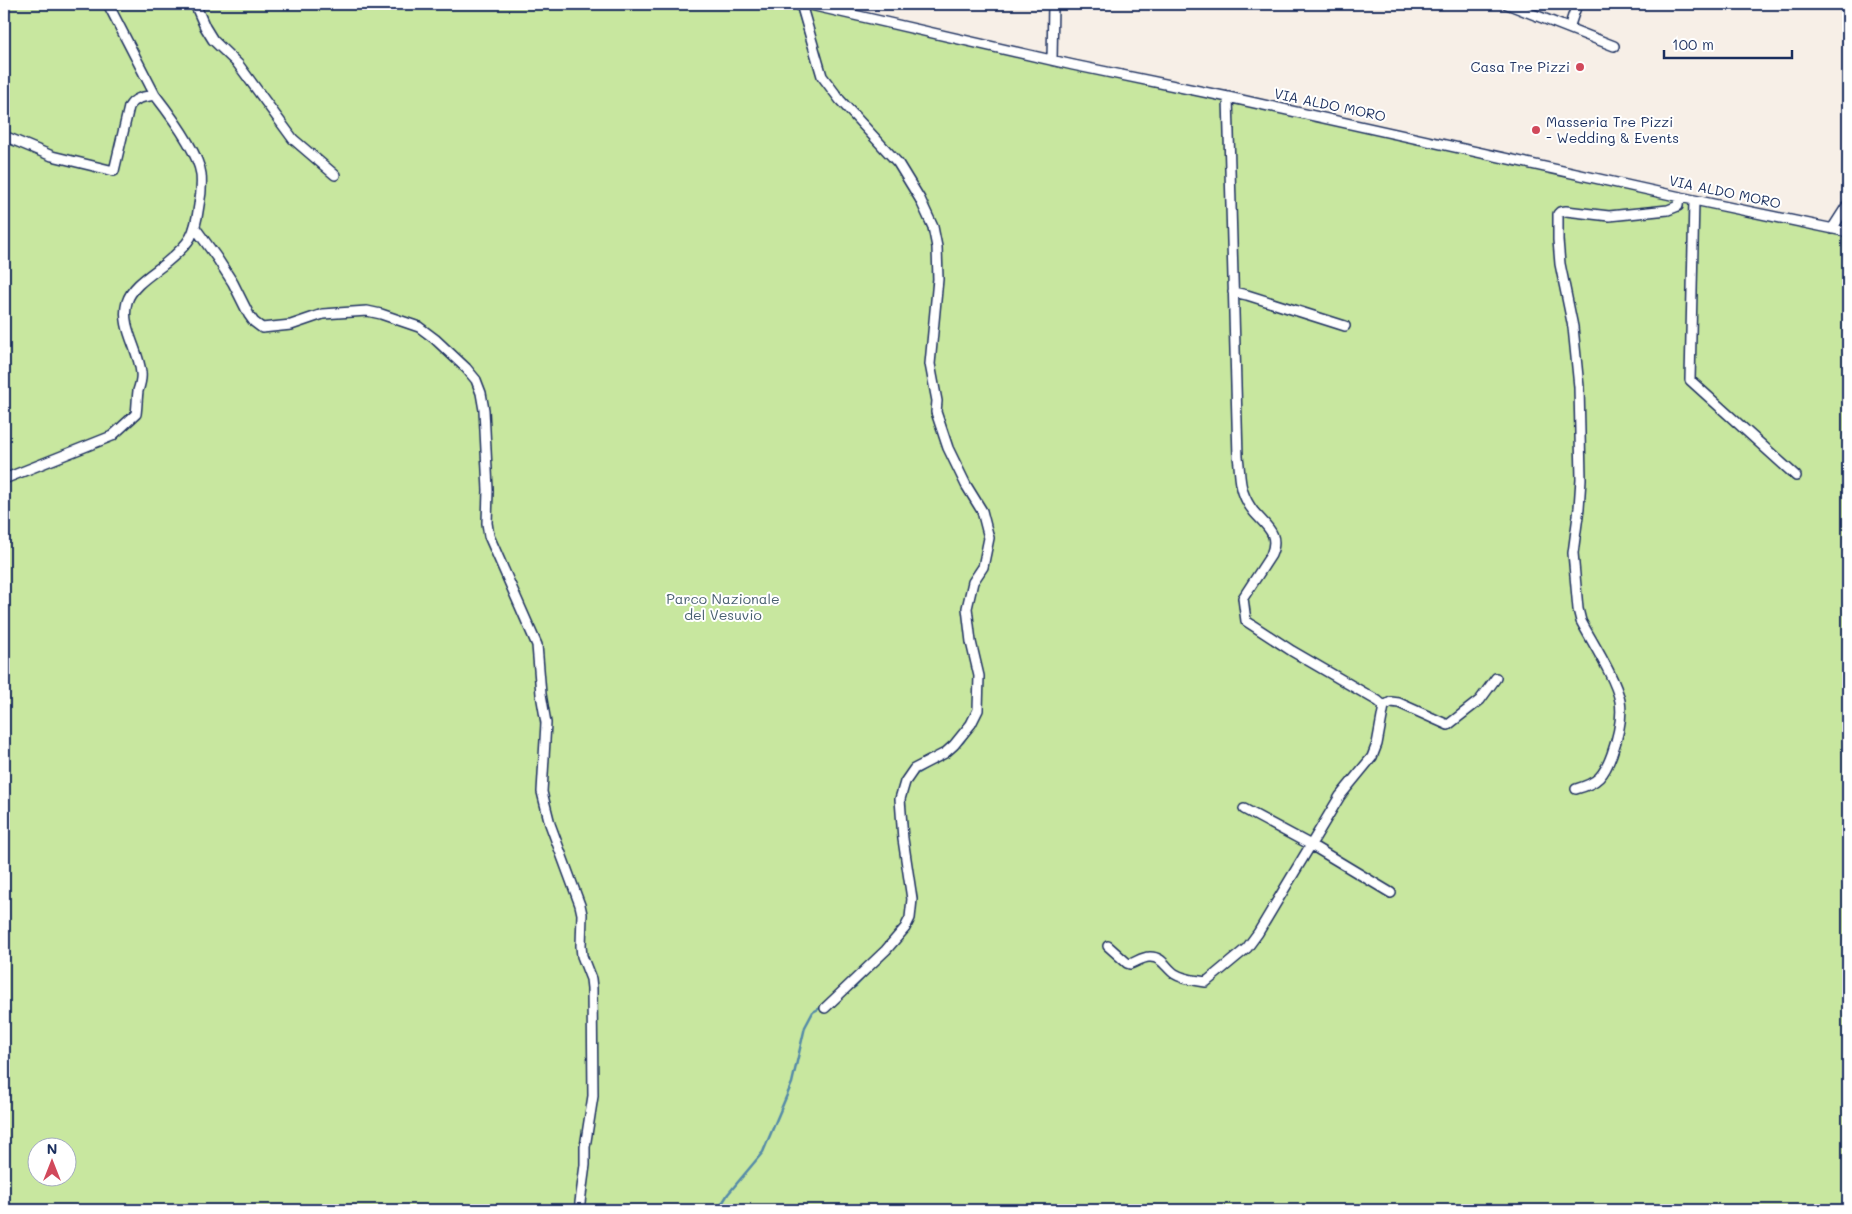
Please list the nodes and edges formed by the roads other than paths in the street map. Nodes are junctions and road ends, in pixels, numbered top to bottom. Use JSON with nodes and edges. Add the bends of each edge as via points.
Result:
{"nodes":[{"id":1,"x":108,"y":4,"type":"edge"},
{"id":2,"x":196,"y":4,"type":"edge"},
{"id":3,"x":801,"y":4,"type":"edge"},
{"id":4,"x":807,"y":4,"type":"edge"},
{"id":5,"x":1053,"y":4,"type":"edge"},
{"id":6,"x":1507,"y":4,"type":"edge"},
{"id":7,"x":1576,"y":4,"type":"edge"},
{"id":8,"x":1569,"y":28,"type":"junction"},
{"id":9,"x":1614,"y":46,"type":"dead end"},
{"id":10,"x":1052,"y":60,"type":"junction"},
{"id":11,"x":155,"y":95,"type":"junction"},
{"id":12,"x":1228,"y":97,"type":"junction"},
{"id":13,"x":4,"y":136,"type":"edge"},
{"id":14,"x":336,"y":175,"type":"dead end"},
{"id":15,"x":1679,"y":197,"type":"junction"},
{"id":16,"x":1694,"y":200,"type":"junction"},
{"id":17,"x":1848,"y":204,"type":"edge"},
{"id":18,"x":196,"y":229,"type":"junction"},
{"id":19,"x":1832,"y":229,"type":"junction"},
{"id":20,"x":1848,"y":232,"type":"edge"},
{"id":21,"x":1233,"y":292,"type":"junction"},
{"id":22,"x":1344,"y":326,"type":"dead end"},
{"id":23,"x":1796,"y":476,"type":"dead end"},
{"id":24,"x":4,"y":479,"type":"edge"},
{"id":25,"x":1496,"y":678,"type":"dead end"},
{"id":26,"x":1384,"y":706,"type":"junction"},
{"id":27,"x":1576,"y":789,"type":"dead end"},
{"id":28,"x":1244,"y":809,"type":"dead end"},
{"id":29,"x":1311,"y":845,"type":"junction"},
{"id":30,"x":1391,"y":893,"type":"dead end"},
{"id":31,"x":1108,"y":946,"type":"dead end"},
{"id":32,"x":825,"y":1008,"type":"dead end"},
{"id":33,"x":579,"y":1210,"type":"edge"}],
"edges":[{"from":1,"to":11,"type":"street"},
{"from":2,"to":14,"type":"street","via":[[213,40],[238,64],[293,139]]},
{"from":3,"to":32,"type":"street","via":[[822,76],[898,163],[933,227],[938,279],[930,364],[936,412],[948,448],[982,511],[989,538],[983,567],[973,582],[967,608],[978,676],[978,710],[954,745],[914,769],[900,798],[912,899],[910,918],[886,950]]},
{"from":4,"to":10,"type":"street","name":"VIA ALDO MORO"},
{"from":5,"to":10,"type":"street"},
{"from":6,"to":8,"type":"street"},
{"from":7,"to":8,"type":"street"},
{"from":8,"to":9,"type":"street"},
{"from":10,"to":12,"type":"street","name":"VIA ALDO MORO"},
{"from":11,"to":13,"type":"street","via":[[141,97],[129,107],[114,171],[52,156]]},
{"from":11,"to":18,"type":"street","via":[[194,153],[201,173]]},
{"from":12,"to":15,"type":"street","name":"VIA ALDO MORO"},
{"from":12,"to":21,"type":"street"},
{"from":15,"to":16,"type":"street","name":"VIA ALDO MORO"},
{"from":15,"to":27,"type":"street","via":[[1678,206],[1668,210],[1609,216],[1566,211],[1558,214],[1560,256],[1580,388],[1581,478],[1573,553],[1578,609],[1616,689],[1621,713],[1609,763],[1592,784]]},
{"from":16,"to":19,"type":"street","name":"VIA ALDO MORO"},
{"from":16,"to":23,"type":"street","via":[[1690,380]]},
{"from":17,"to":19,"type":"street"},
{"from":18,"to":24,"type":"street","via":[[183,248],[142,282],[127,301],[127,326],[142,374],[136,414],[112,436]]},
{"from":18,"to":33,"type":"street","via":[[228,274],[254,322],[262,328],[291,326],[323,314],[367,311],[382,314],[419,328],[436,339],[476,380],[484,410],[487,523],[537,645],[546,723],[542,792],[550,824],[580,904],[582,956],[591,978],[594,1096],[584,1147]]},
{"from":19,"to":20,"type":"street","name":"VIA ALDO MORO"},
{"from":21,"to":22,"type":"street"},
{"from":21,"to":26,"type":"street","via":[[1238,457],[1243,491],[1252,510],[1268,525],[1275,539],[1271,555],[1243,598],[1246,621]]},
{"from":25,"to":26,"type":"street","via":[[1480,700],[1448,725],[1399,703],[1391,702]]},
{"from":26,"to":29,"type":"street","via":[[1372,757],[1340,796]]},
{"from":28,"to":29,"type":"street"},
{"from":29,"to":30,"type":"street"},
{"from":29,"to":31,"type":"street","via":[[1247,948],[1206,982],[1175,974],[1154,957],[1126,963]]}]}
